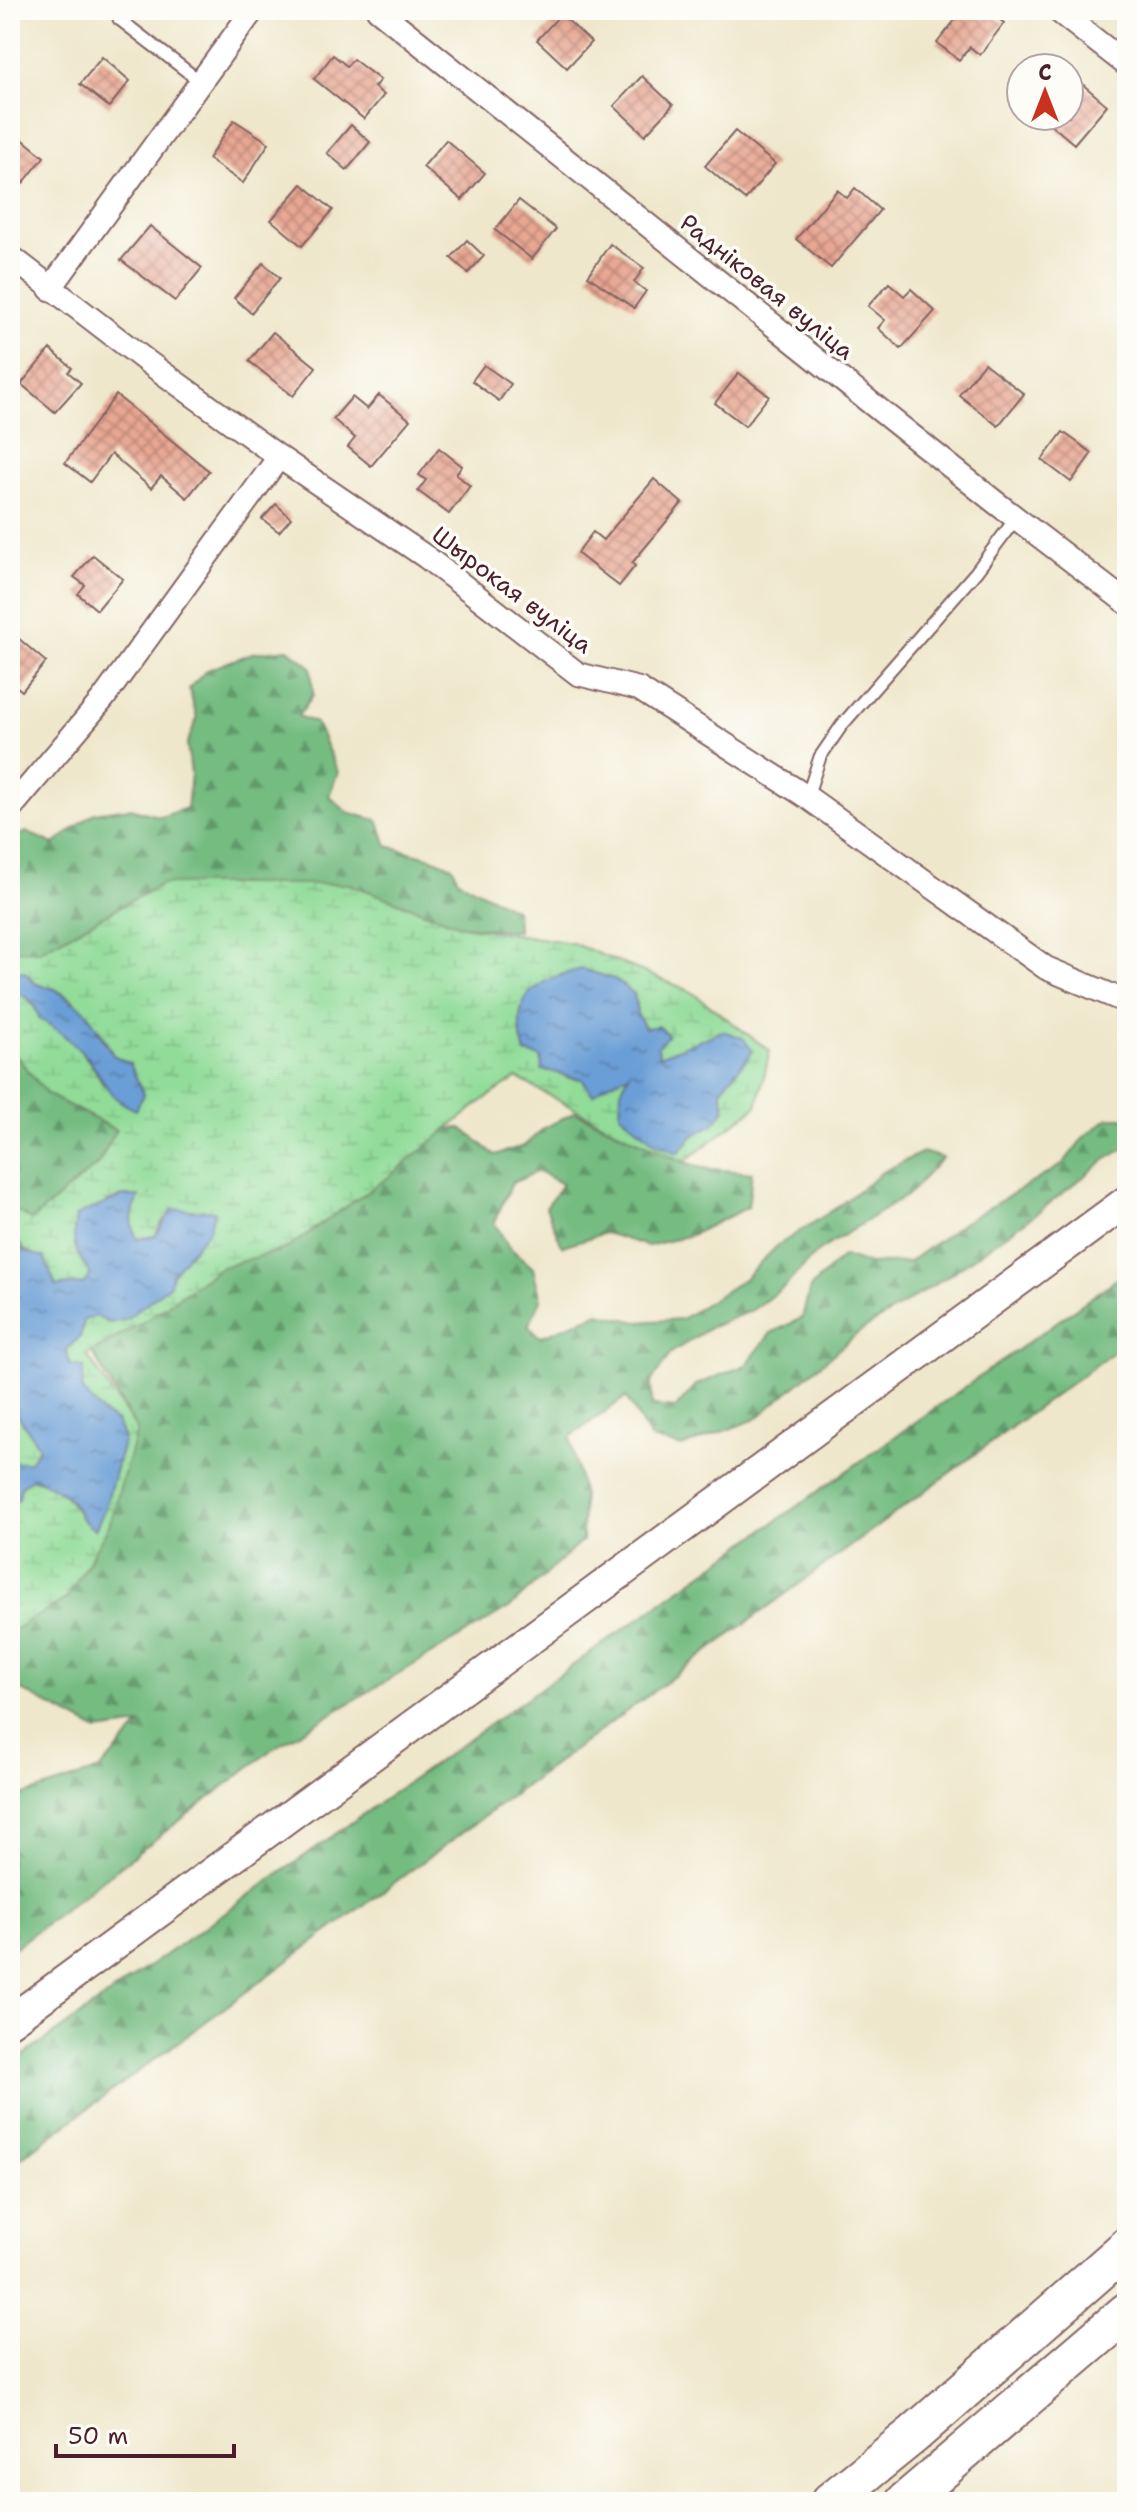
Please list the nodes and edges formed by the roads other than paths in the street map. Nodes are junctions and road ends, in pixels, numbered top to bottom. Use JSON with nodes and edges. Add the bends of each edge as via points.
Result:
{"nodes":[{"id":1,"x":253,"y":10,"type":"edge"},
{"id":2,"x":378,"y":10,"type":"edge"},
{"id":3,"x":1057,"y":10,"type":"edge"},
{"id":4,"x":119,"y":19,"type":"dead end"},
{"id":5,"x":1127,"y":65,"type":"edge"},
{"id":6,"x":201,"y":82,"type":"junction"},
{"id":7,"x":10,"y":256,"type":"edge"},
{"id":8,"x":50,"y":289,"type":"junction"},
{"id":9,"x":279,"y":457,"type":"junction"},
{"id":10,"x":1016,"y":518,"type":"junction"},
{"id":11,"x":1127,"y":603,"type":"edge"},
{"id":12,"x":18,"y":786,"type":"edge"},
{"id":13,"x":807,"y":797,"type":"junction"},
{"id":14,"x":10,"y":809,"type":"edge"},
{"id":15,"x":1127,"y":1002,"type":"edge"},
{"id":16,"x":1127,"y":1201,"type":"edge"},
{"id":17,"x":10,"y":2021,"type":"edge"},
{"id":18,"x":1127,"y":2247,"type":"edge"},
{"id":19,"x":1127,"y":2312,"type":"edge"},
{"id":20,"x":830,"y":2502,"type":"edge"},
{"id":21,"x":905,"y":2502,"type":"edge"}],
"edges":[{"from":1,"to":6,"type":"street"},
{"from":2,"to":10,"type":"street","name":"Радніковая вуліца"},
{"from":3,"to":5,"type":"street"},
{"from":4,"to":6,"type":"lane"},
{"from":6,"to":8,"type":"street"},
{"from":7,"to":8,"type":"street","name":"Шырокая вуліца"},
{"from":8,"to":9,"type":"street","name":"Шырокая вуліца"},
{"from":9,"to":12,"type":"street","via":[[103,699]]},
{"from":9,"to":13,"type":"street","name":"Шырокая вуліца","via":[[426,557],[578,674],[639,689]]},
{"from":10,"to":11,"type":"street","name":"Радніковая вуліца"},
{"from":10,"to":13,"type":"lane","via":[[967,583],[842,725],[820,757]]},
{"from":12,"to":14,"type":"street"},
{"from":13,"to":15,"type":"street","name":"Шырокая вуліца","via":[[1046,968]]},
{"from":16,"to":17,"type":"main road"},
{"from":18,"to":20,"type":"highway"},
{"from":19,"to":21,"type":"highway"}]}
